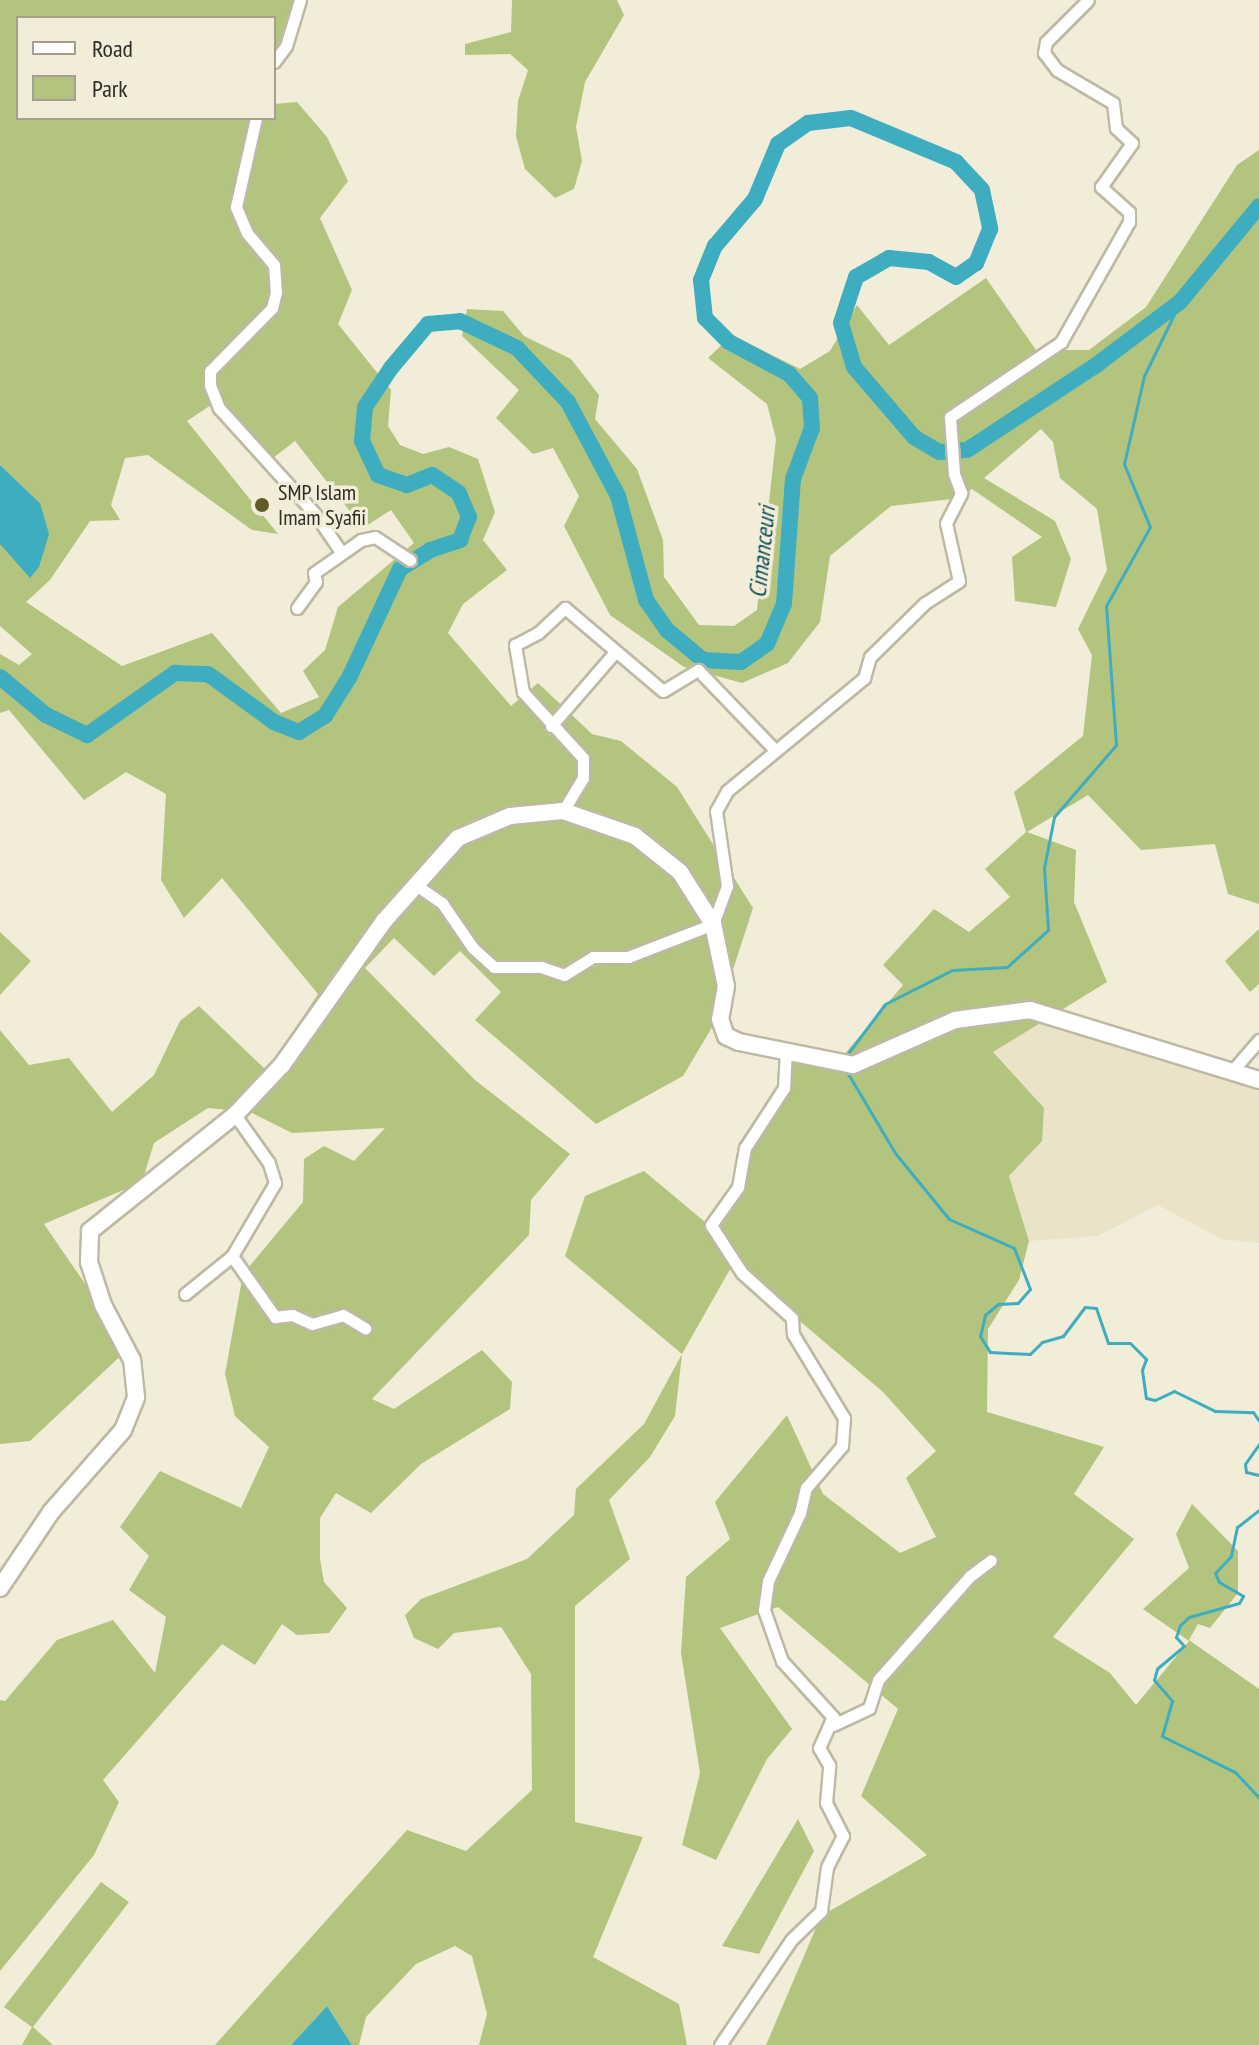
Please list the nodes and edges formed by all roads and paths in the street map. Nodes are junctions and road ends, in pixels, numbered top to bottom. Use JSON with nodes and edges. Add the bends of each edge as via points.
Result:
{"nodes":[{"id":1,"x":300,"y":0,"type":"edge"},
{"id":2,"x":1088,"y":0,"type":"edge"},
{"id":3,"x":276,"y":59,"type":"edge"},
{"id":4,"x":256,"y":120,"type":"edge"},
{"id":5,"x":341,"y":552,"type":"junction"},
{"id":6,"x":410,"y":560,"type":"dead end"},
{"id":7,"x":297,"y":608,"type":"dead end"},
{"id":8,"x":615,"y":652,"type":"junction"},
{"id":9,"x":551,"y":726,"type":"junction"},
{"id":10,"x":774,"y":749,"type":"junction"},
{"id":11,"x":563,"y":811,"type":"junction"},
{"id":12,"x":416,"y":885,"type":"junction"},
{"id":13,"x":713,"y":924,"type":"junction"},
{"id":14,"x":1259,"y":1040,"type":"edge"},
{"id":15,"x":786,"y":1052,"type":"junction"},
{"id":16,"x":1233,"y":1070,"type":"junction"},
{"id":17,"x":1259,"y":1080,"type":"edge"},
{"id":18,"x":235,"y":1115,"type":"junction"},
{"id":19,"x":232,"y":1256,"type":"junction"},
{"id":20,"x":185,"y":1294,"type":"dead end"},
{"id":21,"x":365,"y":1328,"type":"dead end"},
{"id":22,"x":991,"y":1560,"type":"dead end"},
{"id":23,"x":0,"y":1588,"type":"edge"},
{"id":24,"x":833,"y":1725,"type":"junction"},
{"id":25,"x":720,"y":2045,"type":"edge"}],
"edges":[{"from":1,"to":3,"type":"street","via":[[286,46]]},
{"from":2,"to":10,"type":"street","via":[[1046,42],[1044,53],[1057,70],[1113,103],[1116,128],[1132,143],[1101,187],[1131,216],[1061,342],[950,417],[961,493],[946,523],[959,581],[925,603],[870,657],[864,678]]},
{"from":4,"to":5,"type":"street","via":[[236,207],[247,233],[274,265],[276,292],[272,308],[210,371],[210,385],[219,408],[315,514]]},
{"from":5,"to":6,"type":"street","via":[[375,537]]},
{"from":5,"to":7,"type":"street","via":[[314,573],[316,582]]},
{"from":8,"to":9,"type":"street"},
{"from":8,"to":9,"type":"street","via":[[565,608],[538,633],[515,645],[523,692]]},
{"from":8,"to":10,"type":"street","via":[[663,691],[698,670]]},
{"from":9,"to":11,"type":"street","via":[[583,758],[583,778]]},
{"from":10,"to":13,"type":"street","via":[[727,791],[716,811],[727,886]]},
{"from":11,"to":12,"type":"street","via":[[510,816],[458,838]]},
{"from":11,"to":13,"type":"street","via":[[635,836],[680,872]]},
{"from":12,"to":13,"type":"street","via":[[442,903],[473,948],[494,967],[541,967],[564,975],[593,957],[628,957]]},
{"from":12,"to":18,"type":"street","via":[[384,921],[282,1065]]},
{"from":13,"to":15,"type":"street","via":[[726,986],[722,1028],[739,1042]]},
{"from":14,"to":16,"type":"street"},
{"from":15,"to":16,"type":"street","via":[[846,1066],[955,1020],[1013,1009],[1053,1013]]},
{"from":15,"to":24,"type":"street","via":[[784,1088],[745,1148],[738,1187],[711,1225],[742,1273],[792,1318],[793,1334],[844,1418],[842,1446],[806,1488],[768,1581],[764,1610],[782,1661],[833,1717]]},
{"from":16,"to":17,"type":"street"},
{"from":18,"to":19,"type":"street","via":[[269,1163],[275,1183]]},
{"from":18,"to":23,"type":"street","via":[[90,1231],[89,1262],[103,1305],[132,1360],[136,1397],[123,1430],[51,1512]]},
{"from":19,"to":20,"type":"street"},
{"from":19,"to":21,"type":"street","via":[[275,1317],[292,1315],[312,1324],[343,1315]]},
{"from":22,"to":24,"type":"street","via":[[970,1576],[878,1680],[869,1708]]},
{"from":24,"to":25,"type":"street","via":[[819,1748],[829,1765],[826,1803],[843,1836],[827,1867],[824,1904],[791,1940]]}]}
